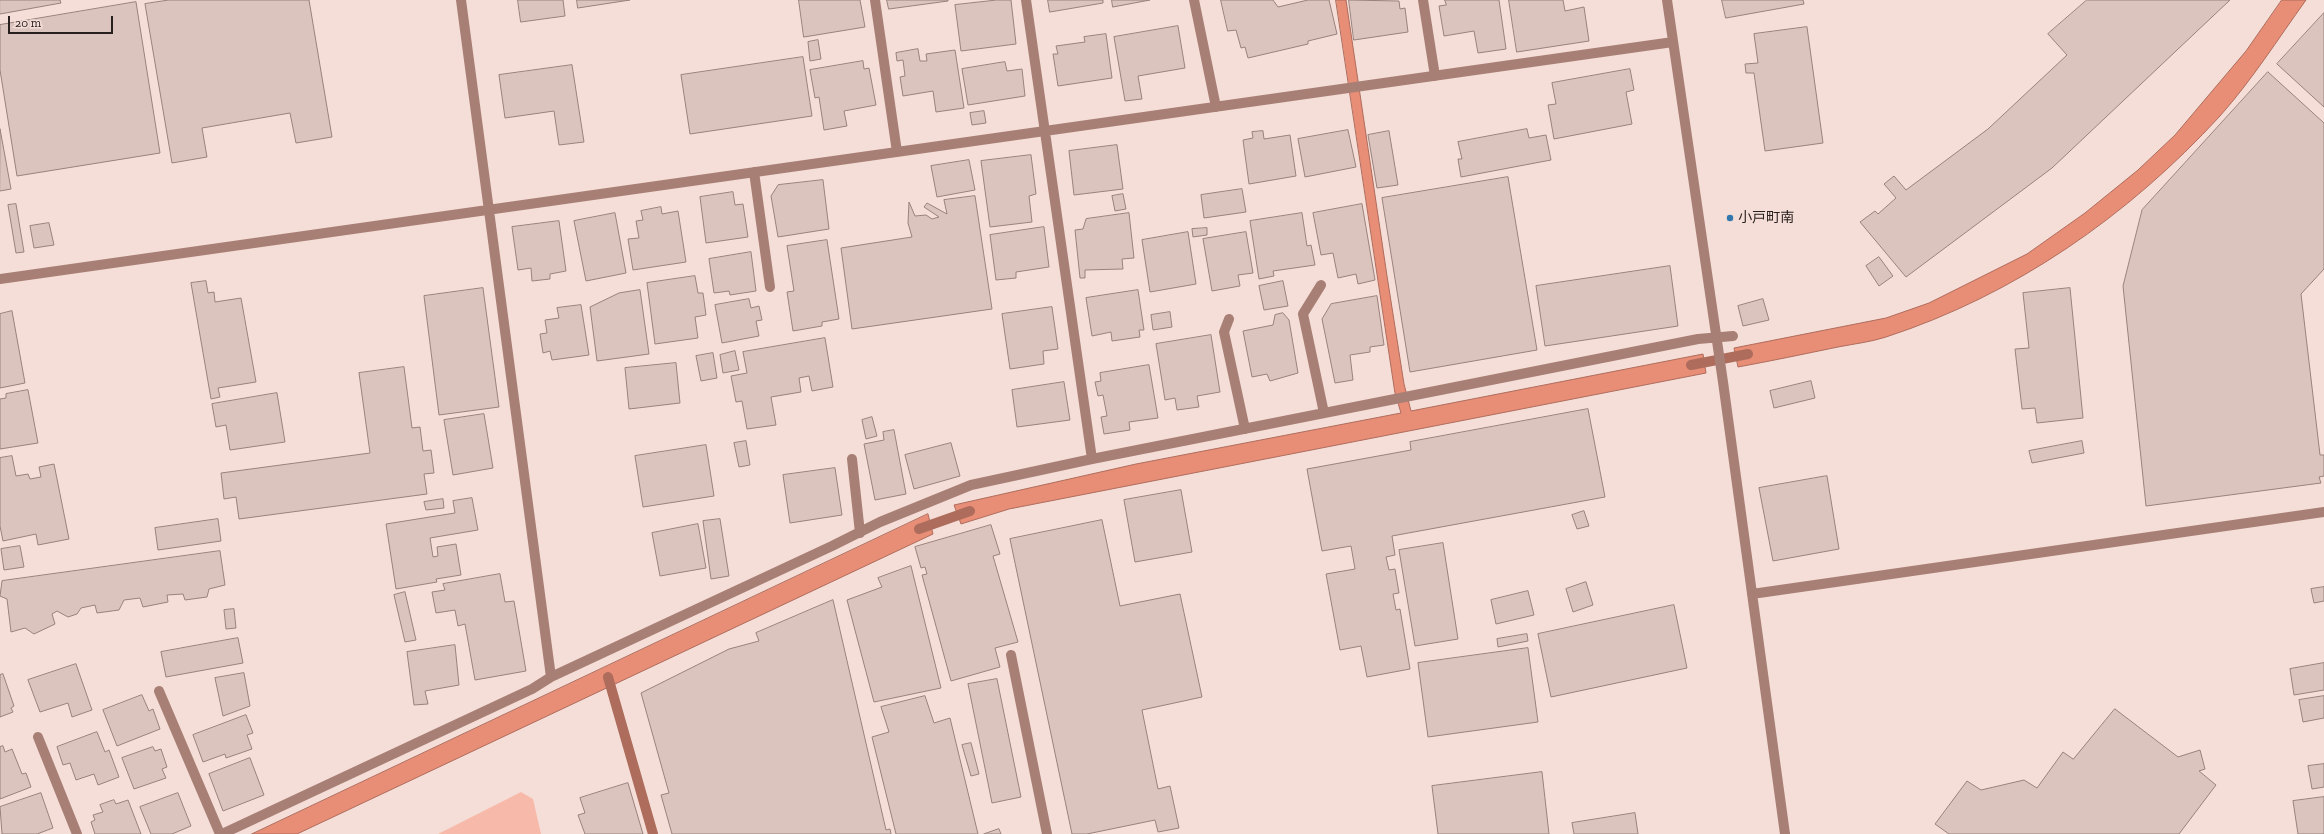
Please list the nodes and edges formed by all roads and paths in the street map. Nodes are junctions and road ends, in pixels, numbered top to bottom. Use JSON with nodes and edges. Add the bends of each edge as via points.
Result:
{"nodes":[{"id":1,"x":461,"y":0,"type":"edge"},
{"id":2,"x":874,"y":0,"type":"edge"},
{"id":3,"x":1026,"y":0,"type":"edge"},
{"id":4,"x":1194,"y":0,"type":"edge"},
{"id":5,"x":1423,"y":0,"type":"edge"},
{"id":6,"x":1667,"y":0,"type":"edge"},
{"id":7,"x":1673,"y":42,"type":"junction"},
{"id":8,"x":1435,"y":76,"type":"junction"},
{"id":9,"x":1216,"y":107,"type":"junction"},
{"id":10,"x":1045,"y":131,"type":"junction"},
{"id":11,"x":897,"y":152,"type":"junction"},
{"id":12,"x":754,"y":172,"type":"junction"},
{"id":13,"x":489,"y":210,"type":"junction"},
{"id":14,"x":0,"y":279,"type":"edge"},
{"id":15,"x":1321,"y":285,"type":"dead end"},
{"id":16,"x":770,"y":287,"type":"dead end"},
{"id":17,"x":1229,"y":318,"type":"dead end"},
{"id":18,"x":1733,"y":336,"type":"dead end"},
{"id":19,"x":1716,"y":340,"type":"junction"},
{"id":20,"x":1324,"y":413,"type":"junction"},
{"id":21,"x":1245,"y":429,"type":"junction"},
{"id":22,"x":852,"y":459,"type":"dead end"},
{"id":23,"x":1092,"y":459,"type":"junction"},
{"id":24,"x":2324,"y":512,"type":"edge"},
{"id":25,"x":860,"y":533,"type":"junction"},
{"id":26,"x":1752,"y":594,"type":"junction"},
{"id":27,"x":1011,"y":655,"type":"dead end"},
{"id":28,"x":551,"y":677,"type":"junction"},
{"id":29,"x":159,"y":691,"type":"dead end"},
{"id":30,"x":38,"y":737,"type":"dead end"},
{"id":31,"x":77,"y":834,"type":"edge"},
{"id":32,"x":221,"y":834,"type":"edge"},
{"id":33,"x":1047,"y":834,"type":"edge"},
{"id":34,"x":1784,"y":834,"type":"edge"}],
"edges":[{"from":1,"to":13,"type":"street"},
{"from":2,"to":11,"type":"street"},
{"from":3,"to":10,"type":"street"},
{"from":4,"to":9,"type":"street"},
{"from":5,"to":8,"type":"street"},
{"from":6,"to":7,"type":"street"},
{"from":7,"to":8,"type":"street"},
{"from":7,"to":19,"type":"street"},
{"from":8,"to":9,"type":"street"},
{"from":9,"to":10,"type":"street"},
{"from":10,"to":11,"type":"street"},
{"from":10,"to":23,"type":"street"},
{"from":11,"to":12,"type":"street"},
{"from":12,"to":13,"type":"street"},
{"from":12,"to":16,"type":"street"},
{"from":13,"to":14,"type":"street"},
{"from":13,"to":28,"type":"street"},
{"from":15,"to":20,"type":"street","via":[[1303,314]]},
{"from":17,"to":21,"type":"street","via":[[1224,332]]},
{"from":18,"to":19,"type":"street"},
{"from":19,"to":20,"type":"street"},
{"from":19,"to":26,"type":"street"},
{"from":20,"to":21,"type":"street"},
{"from":21,"to":23,"type":"street"},
{"from":22,"to":25,"type":"street"},
{"from":23,"to":25,"type":"street","via":[[971,485],[880,522]]},
{"from":24,"to":26,"type":"street"},
{"from":25,"to":28,"type":"street"},
{"from":26,"to":34,"type":"street"},
{"from":27,"to":33,"type":"street"},
{"from":28,"to":32,"type":"street","via":[[532,689]]},
{"from":29,"to":32,"type":"street"},
{"from":30,"to":31,"type":"street"}]}
